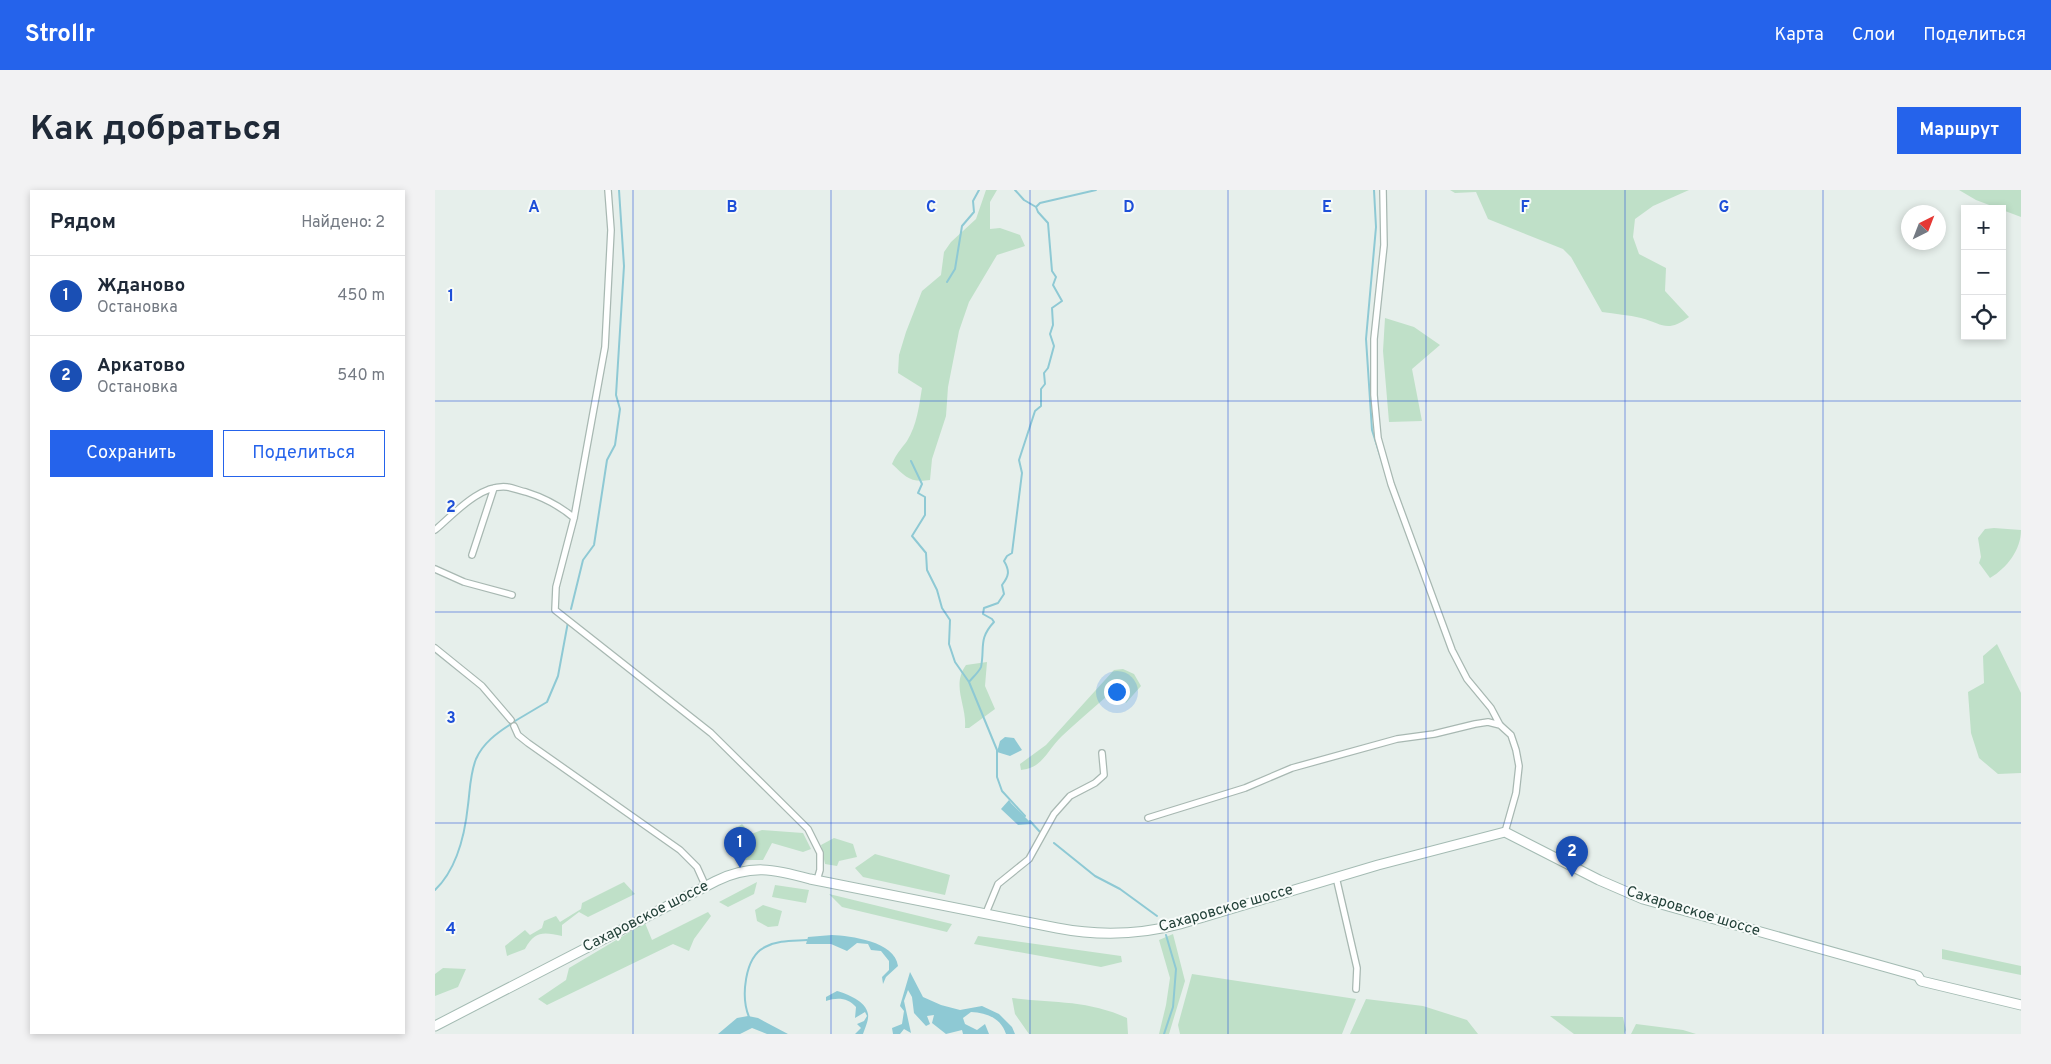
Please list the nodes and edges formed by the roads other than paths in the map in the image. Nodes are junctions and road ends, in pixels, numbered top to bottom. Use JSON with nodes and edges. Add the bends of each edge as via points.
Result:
{"nodes":[{"id":1,"x":608,"y":190,"type":"edge"},
{"id":2,"x":1383,"y":190,"type":"edge"},
{"id":3,"x":494,"y":488,"type":"junction"},
{"id":4,"x":574,"y":518,"type":"junction"},
{"id":5,"x":435,"y":530,"type":"edge"},
{"id":6,"x":472,"y":555,"type":"dead end"},
{"id":7,"x":435,"y":568,"type":"edge"},
{"id":8,"x":512,"y":595,"type":"dead end"},
{"id":9,"x":435,"y":648,"type":"edge"},
{"id":10,"x":1500,"y":725,"type":"junction"},
{"id":11,"x":1102,"y":753,"type":"dead end"},
{"id":12,"x":1149,"y":818,"type":"dead end"},
{"id":13,"x":1505,"y":832,"type":"junction"},
{"id":14,"x":1336,"y":877,"type":"junction"},
{"id":15,"x":817,"y":880,"type":"junction"},
{"id":16,"x":706,"y":887,"type":"junction"},
{"id":17,"x":986,"y":913,"type":"junction"},
{"id":18,"x":1356,"y":988,"type":"dead end"},
{"id":19,"x":2021,"y":1005,"type":"edge"},
{"id":20,"x":435,"y":1026,"type":"edge"}],
"edges":[{"from":1,"to":4,"type":"street","via":[[611,230],[605,347]]},
{"from":2,"to":10,"type":"street","via":[[1383,245],[1374,339],[1377,438],[1452,650]]},
{"from":3,"to":4,"type":"street","via":[[507,487],[543,497]]},
{"from":3,"to":5,"type":"street","via":[[479,494]]},
{"from":3,"to":6,"type":"street"},
{"from":4,"to":15,"type":"street","via":[[556,587],[555,610],[711,733],[809,829],[819,852]]},
{"from":7,"to":8,"type":"street","via":[[463,582]]},
{"from":9,"to":16,"type":"street","via":[[482,686],[513,723],[518,735],[680,850],[697,868]]},
{"from":10,"to":12,"type":"street","via":[[1488,722],[1397,739],[1291,768],[1245,788]]},
{"from":10,"to":13,"type":"street","via":[[1511,735],[1519,766],[1516,793]]},
{"from":11,"to":17,"type":"street","via":[[1104,775],[1095,784],[1070,796],[1054,814],[1029,859],[998,884]]},
{"from":13,"to":14,"type":"main road","name":"Сахаровское шоссе"},
{"from":13,"to":19,"type":"main road","name":"Сахаровское шоссе","via":[[1643,899],[1917,976],[1921,981]]},
{"from":14,"to":17,"type":"main road","name":"Сахаровское шоссе","via":[[1188,922],[1140,932],[1078,931]]},
{"from":14,"to":18,"type":"street","via":[[1357,968]]},
{"from":15,"to":16,"type":"main road","name":"Сахаровское шоссе","via":[[779,870],[758,869],[733,874]]},
{"from":15,"to":17,"type":"main road","name":"Сахаровское шоссе"},
{"from":16,"to":20,"type":"main road","name":"Сахаровское шоссе"}]}
